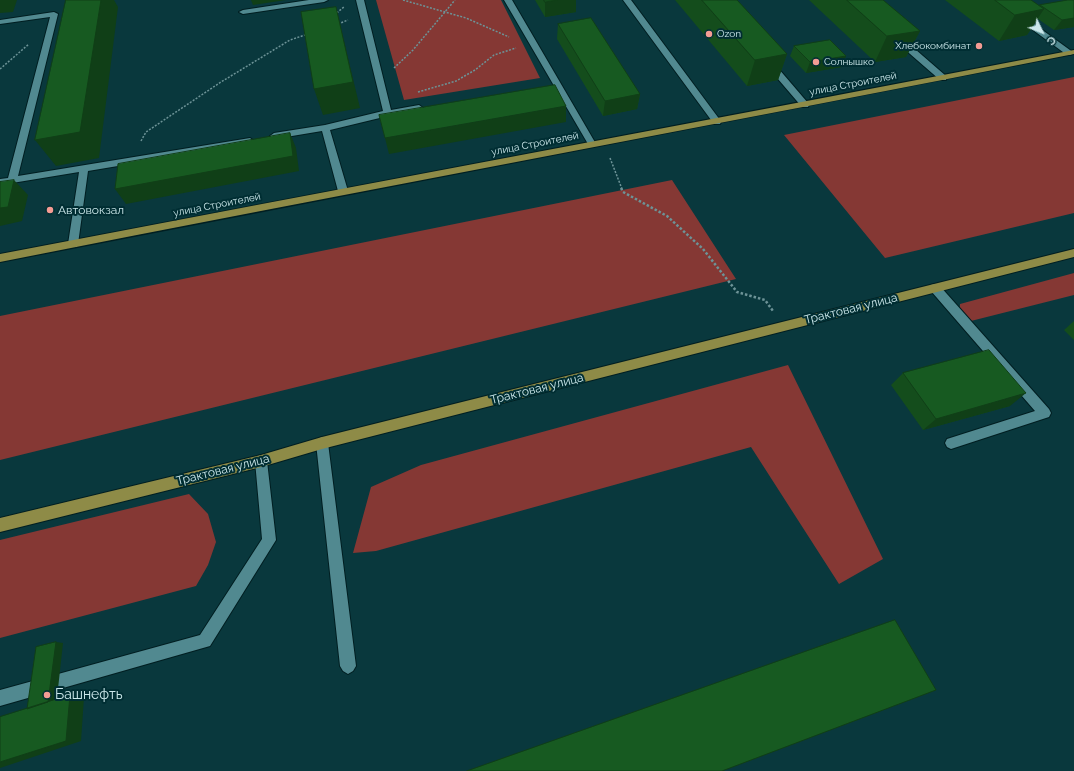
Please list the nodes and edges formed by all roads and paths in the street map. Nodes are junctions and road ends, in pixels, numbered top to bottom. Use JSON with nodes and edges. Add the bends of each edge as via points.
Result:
{"nodes":[{"id":1,"x":324,"y":0,"type":"edge"},
{"id":2,"x":360,"y":0,"type":"edge"},
{"id":3,"x":403,"y":0,"type":"edge"},
{"id":4,"x":455,"y":0,"type":"edge"},
{"id":5,"x":508,"y":0,"type":"edge"},
{"id":6,"x":627,"y":0,"type":"edge"},
{"id":7,"x":996,"y":0,"type":"edge"},
{"id":8,"x":346,"y":5,"type":"dead end"},
{"id":9,"x":243,"y":12,"type":"dead end"},
{"id":10,"x":445,"y":12,"type":"junction"},
{"id":11,"x":364,"y":15,"type":"junction"},
{"id":12,"x":331,"y":17,"type":"edge"},
{"id":13,"x":0,"y":22,"type":"edge"},
{"id":14,"x":334,"y":25,"type":"edge"},
{"id":15,"x":51,"y":27,"type":"junction"},
{"id":16,"x":888,"y":30,"type":"edge"},
{"id":17,"x":311,"y":33,"type":"edge"},
{"id":18,"x":523,"y":43,"type":"junction"},
{"id":19,"x":536,"y":48,"type":"junction"},
{"id":20,"x":1072,"y":53,"type":"edge"},
{"id":21,"x":762,"y":54,"type":"edge"},
{"id":22,"x":0,"y":69,"type":"edge"},
{"id":23,"x":944,"y":78,"type":"junction"},
{"id":24,"x":380,"y":82,"type":"junction"},
{"id":25,"x":416,"y":92,"type":"dead end"},
{"id":26,"x":805,"y":105,"type":"junction"},
{"id":27,"x":427,"y":107,"type":"edge"},
{"id":28,"x":388,"y":113,"type":"junction"},
{"id":29,"x":717,"y":122,"type":"junction"},
{"id":30,"x":325,"y":128,"type":"junction"},
{"id":31,"x":592,"y":144,"type":"junction"},
{"id":32,"x":129,"y":161,"type":"junction"},
{"id":33,"x":84,"y":168,"type":"junction"},
{"id":34,"x":12,"y":180,"type":"junction"},
{"id":35,"x":0,"y":182,"type":"edge"},
{"id":36,"x":343,"y":191,"type":"junction"},
{"id":37,"x":72,"y":244,"type":"junction"},
{"id":38,"x":1074,"y":253,"type":"edge"},
{"id":39,"x":0,"y":258,"type":"edge"},
{"id":40,"x":935,"y":288,"type":"junction"},
{"id":41,"x":784,"y":326,"type":"junction"},
{"id":42,"x":322,"y":443,"type":"junction"},
{"id":43,"x":951,"y":443,"type":"dead end"},
{"id":44,"x":261,"y":461,"type":"junction"},
{"id":45,"x":0,"y":525,"type":"edge"},
{"id":46,"x":348,"y":666,"type":"dead end"},
{"id":47,"x":0,"y":698,"type":"edge"}],
"edges":[{"from":1,"to":9,"type":"lane"},
{"from":2,"to":11,"type":"lane"},
{"from":3,"to":10,"type":"path"},
{"from":4,"to":10,"type":"path"},
{"from":5,"to":19,"type":"lane"},
{"from":6,"to":29,"type":"lane"},
{"from":7,"to":20,"type":"lane"},
{"from":8,"to":12,"type":"path"},
{"from":10,"to":18,"type":"path","via":[[466,18]]},
{"from":10,"to":24,"type":"path"},
{"from":11,"to":14,"type":"path"},
{"from":11,"to":24,"type":"lane"},
{"from":13,"to":15,"type":"lane","via":[[54,14]]},
{"from":15,"to":22,"type":"path"},
{"from":15,"to":34,"type":"lane"},
{"from":16,"to":23,"type":"lane"},
{"from":17,"to":32,"type":"path","via":[[290,40],[146,132]]},
{"from":18,"to":19,"type":"path"},
{"from":18,"to":25,"type":"path","via":[[494,55],[456,81]]},
{"from":19,"to":31,"type":"lane","via":[[554,87]]},
{"from":20,"to":23,"type":"main road","name":"улица Строителей"},
{"from":21,"to":26,"type":"lane"},
{"from":23,"to":26,"type":"main road","name":"улица Строителей"},
{"from":24,"to":28,"type":"lane"},
{"from":26,"to":29,"type":"main road","name":"улица Строителей"},
{"from":27,"to":28,"type":"lane"},
{"from":28,"to":30,"type":"lane"},
{"from":29,"to":31,"type":"main road","name":"улица Строителей"},
{"from":30,"to":32,"type":"lane"},
{"from":30,"to":36,"type":"lane"},
{"from":31,"to":36,"type":"main road","name":"улица Строителей"},
{"from":31,"to":41,"type":"path","via":[[611,159],[623,192],[667,216],[703,249],[737,292],[765,300]]},
{"from":32,"to":33,"type":"lane"},
{"from":33,"to":34,"type":"lane"},
{"from":33,"to":37,"type":"lane"},
{"from":34,"to":35,"type":"lane"},
{"from":36,"to":37,"type":"main road","name":"улица Строителей"},
{"from":37,"to":39,"type":"main road","name":"улица Строителей"},
{"from":38,"to":40,"type":"main road","name":"Трактовая улица"},
{"from":40,"to":41,"type":"main road","name":"Трактовая улица"},
{"from":40,"to":43,"type":"lane","via":[[1045,413]]},
{"from":41,"to":42,"type":"main road","name":"Трактовая улица"},
{"from":42,"to":44,"type":"main road","name":"Трактовая улица"},
{"from":42,"to":46,"type":"lane"},
{"from":44,"to":45,"type":"main road","name":"Трактовая улица"},
{"from":44,"to":47,"type":"lane","via":[[269,540],[205,641]]}]}
